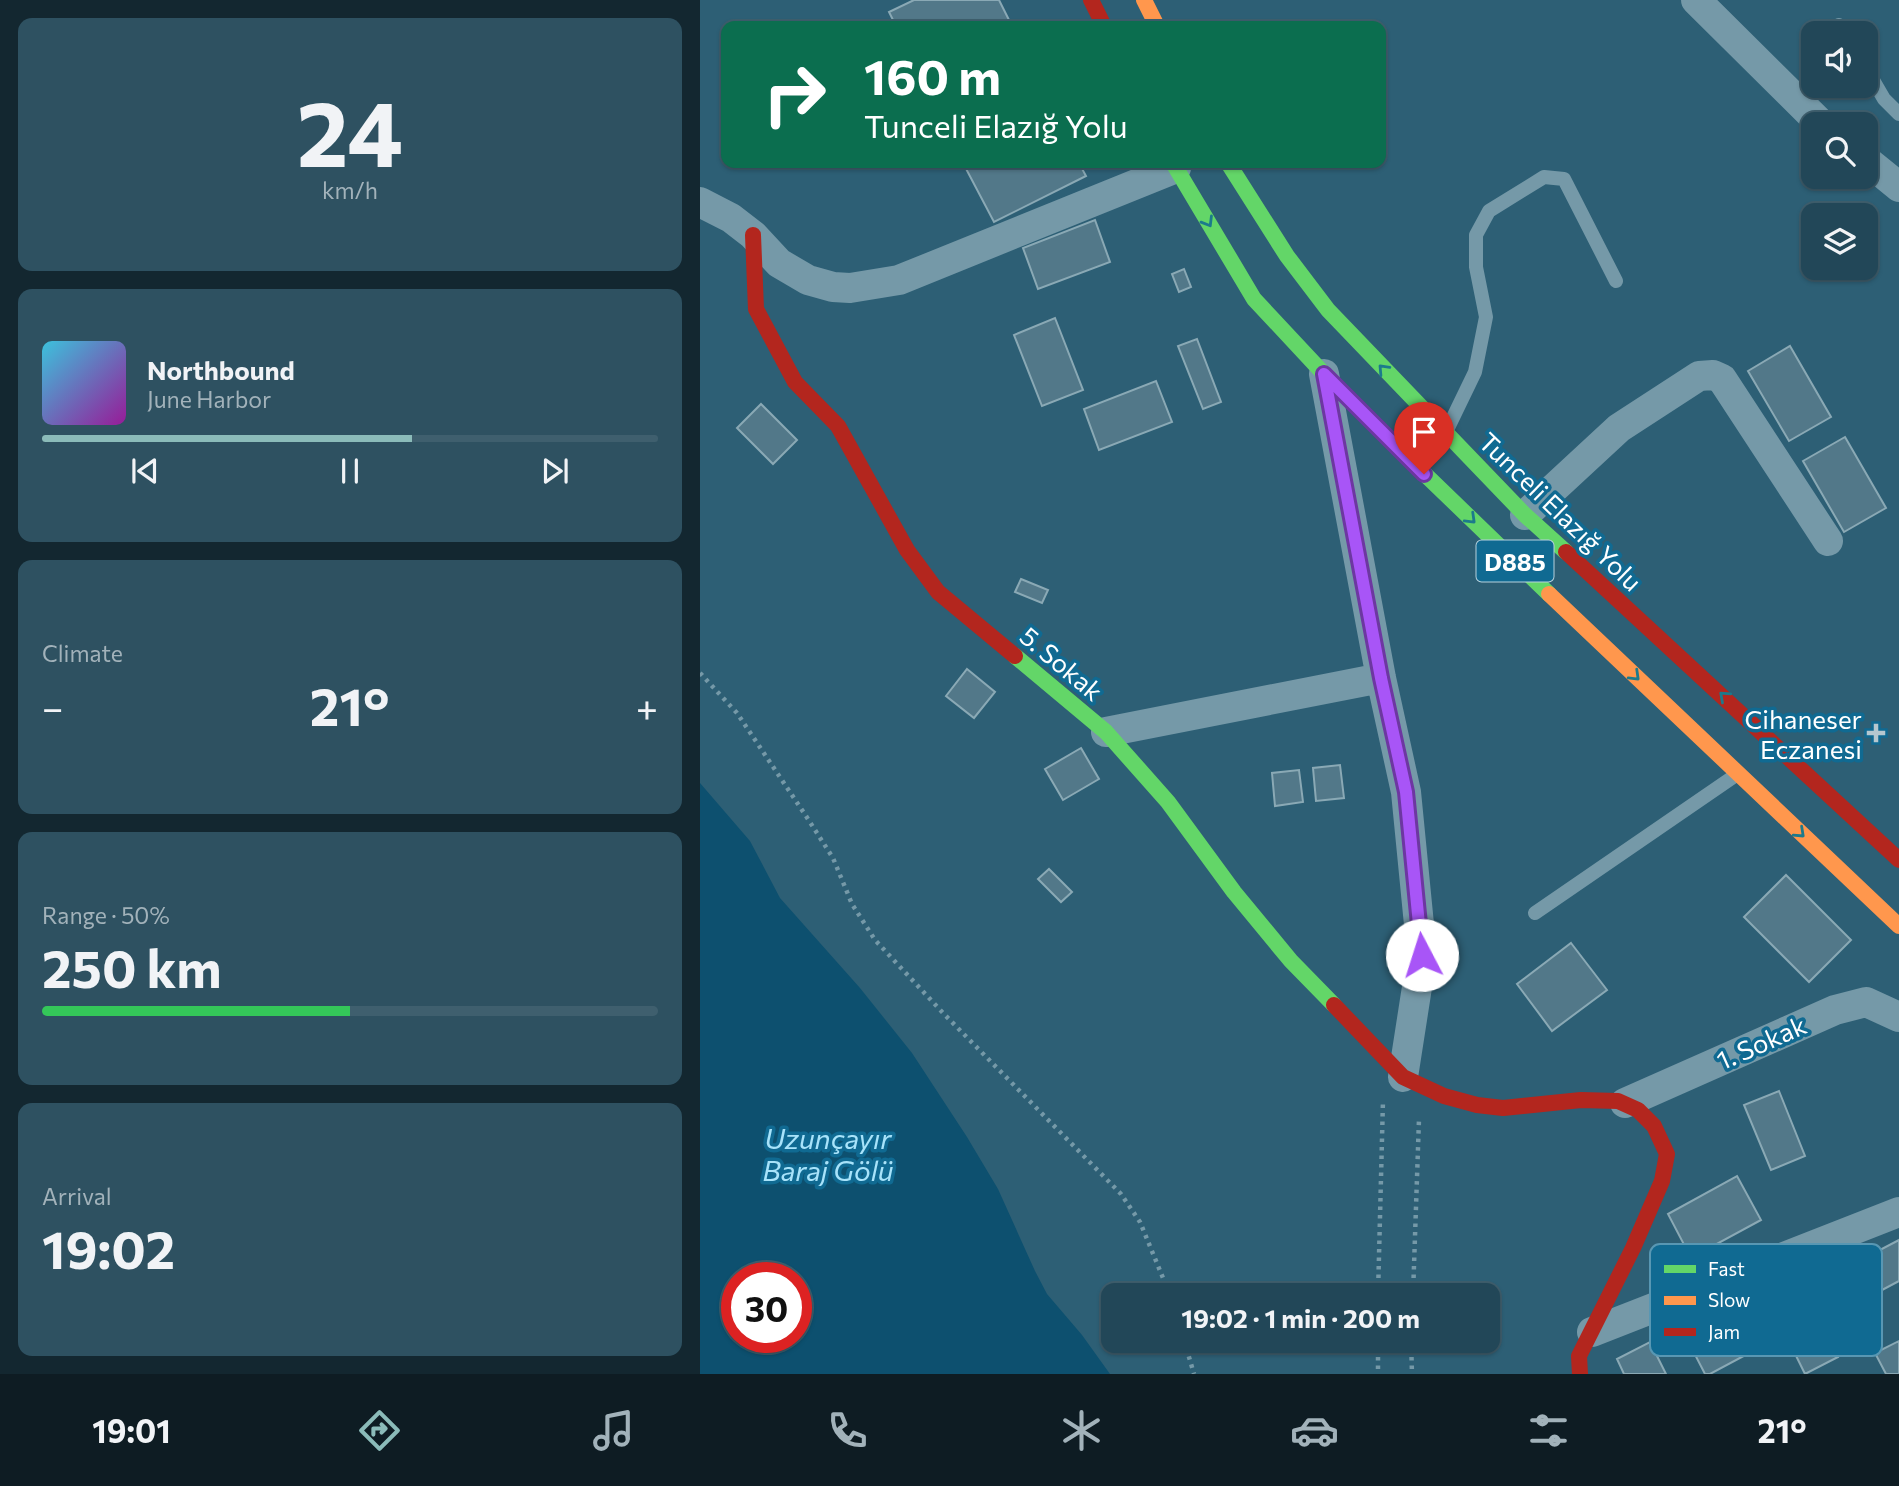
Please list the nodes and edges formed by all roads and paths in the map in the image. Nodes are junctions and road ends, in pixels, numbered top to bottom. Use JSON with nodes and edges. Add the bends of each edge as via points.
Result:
{"nodes":[{"id":1,"x":1091,"y":0,"type":"edge"},
{"id":2,"x":1144,"y":0,"type":"edge"},
{"id":3,"x":1696,"y":0,"type":"edge"},
{"id":4,"x":1102,"y":21,"type":"edge"},
{"id":5,"x":1154,"y":21,"type":"edge"},
{"id":6,"x":1878,"y":89,"type":"edge"},
{"id":7,"x":1809,"y":112,"type":"edge"},
{"id":8,"x":1899,"y":114,"type":"edge"},
{"id":9,"x":1167,"y":168,"type":"edge"},
{"id":10,"x":1176,"y":168,"type":"edge"},
{"id":11,"x":1231,"y":168,"type":"edge"},
{"id":12,"x":1878,"y":170,"type":"edge"},
{"id":13,"x":1899,"y":187,"type":"edge"},
{"id":14,"x":700,"y":202,"type":"edge"},
{"id":15,"x":753,"y":234,"type":"junction"},
{"id":16,"x":1616,"y":281,"type":"dead end"},
{"id":17,"x":1324,"y":374,"type":"junction"},
{"id":18,"x":1446,"y":433,"type":"junction"},
{"id":19,"x":1525,"y":515,"type":"junction"},
{"id":20,"x":1828,"y":541,"type":"dead end"},
{"id":21,"x":700,"y":673,"type":"edge"},
{"id":22,"x":1381,"y":678,"type":"junction"},
{"id":23,"x":1106,"y":732,"type":"junction"},
{"id":24,"x":1737,"y":774,"type":"junction"},
{"id":25,"x":1899,"y":860,"type":"edge"},
{"id":26,"x":1535,"y":914,"type":"dead end"},
{"id":27,"x":1899,"y":926,"type":"edge"},
{"id":28,"x":1899,"y":1017,"type":"edge"},
{"id":29,"x":1403,"y":1074,"type":"junction"},
{"id":30,"x":1625,"y":1104,"type":"junction"},
{"id":31,"x":1899,"y":1212,"type":"edge"},
{"id":32,"x":1817,"y":1244,"type":"edge"},
{"id":33,"x":1165,"y":1283,"type":"edge"},
{"id":34,"x":1379,"y":1283,"type":"edge"},
{"id":35,"x":1412,"y":1283,"type":"edge"},
{"id":36,"x":1650,"y":1309,"type":"edge"},
{"id":37,"x":1592,"y":1332,"type":"junction"},
{"id":38,"x":1188,"y":1353,"type":"edge"},
{"id":39,"x":1378,"y":1353,"type":"edge"},
{"id":40,"x":1411,"y":1353,"type":"edge"},
{"id":41,"x":1194,"y":1374,"type":"edge"},
{"id":42,"x":1378,"y":1374,"type":"edge"},
{"id":43,"x":1412,"y":1374,"type":"edge"},
{"id":44,"x":1580,"y":1374,"type":"edge"}],
"edges":[{"from":1,"to":4,"type":"main road"},
{"from":2,"to":5,"type":"main road"},
{"from":3,"to":7,"type":"street"},
{"from":6,"to":8,"type":"lane"},
{"from":9,"to":15,"type":"street","via":[[899,280],[868,285],[832,287],[808,281],[779,263]]},
{"from":10,"to":17,"type":"main road","number":"D885","one_way":true,"via":[[1254,299]]},
{"from":18,"to":11,"type":"main road","name":"Tunceli Elazığ Yolu","number":"D885","one_way":true,"via":[[1328,310]]},
{"from":12,"to":13,"type":"street"},
{"from":14,"to":15,"type":"street"},
{"from":15,"to":23,"type":"main road","name":"5. Sokak","via":[[756,309],[795,382],[838,426],[907,550],[939,592]]},
{"from":16,"to":18,"type":"lane","via":[[1564,178],[1544,177],[1489,211],[1476,235],[1476,267],[1486,317],[1475,372]]},
{"from":17,"to":22,"type":"street"},
{"from":17,"to":24,"type":"main road","number":"D885","one_way":true},
{"from":18,"to":19,"type":"main road","name":"Tunceli Elazığ Yolu","number":"D885"},
{"from":19,"to":20,"type":"street","via":[[1619,428],[1699,376],[1713,375],[1722,379]]},
{"from":25,"to":19,"type":"main road","name":"Tunceli Elazığ Yolu","number":"D885","one_way":true},
{"from":21,"to":33,"type":"path","via":[[737,713],[806,816],[875,940],[1121,1194],[1140,1222]]},
{"from":22,"to":23,"type":"street"},
{"from":22,"to":29,"type":"street","via":[[1406,792],[1422,955]]},
{"from":23,"to":29,"type":"main road","name":"5. Sokak","via":[[1168,802],[1291,961]]},
{"from":24,"to":26,"type":"lane"},
{"from":24,"to":27,"type":"main road","number":"D885","one_way":true},
{"from":28,"to":30,"type":"street","name":"1. Sokak","via":[[1866,1002],[1835,1010]]},
{"from":29,"to":30,"type":"main road","via":[[1462,1101],[1489,1107],[1611,1100]]},
{"from":29,"to":34,"type":"path"},
{"from":29,"to":35,"type":"path"},
{"from":30,"to":37,"type":"main road","via":[[1644,1114],[1654,1126],[1668,1157],[1643,1228]]},
{"from":31,"to":32,"type":"street"},
{"from":36,"to":37,"type":"street"},
{"from":37,"to":44,"type":"main road","via":[[1579,1356]]},
{"from":38,"to":41,"type":"path"},
{"from":39,"to":42,"type":"path"},
{"from":40,"to":43,"type":"path"}]}
